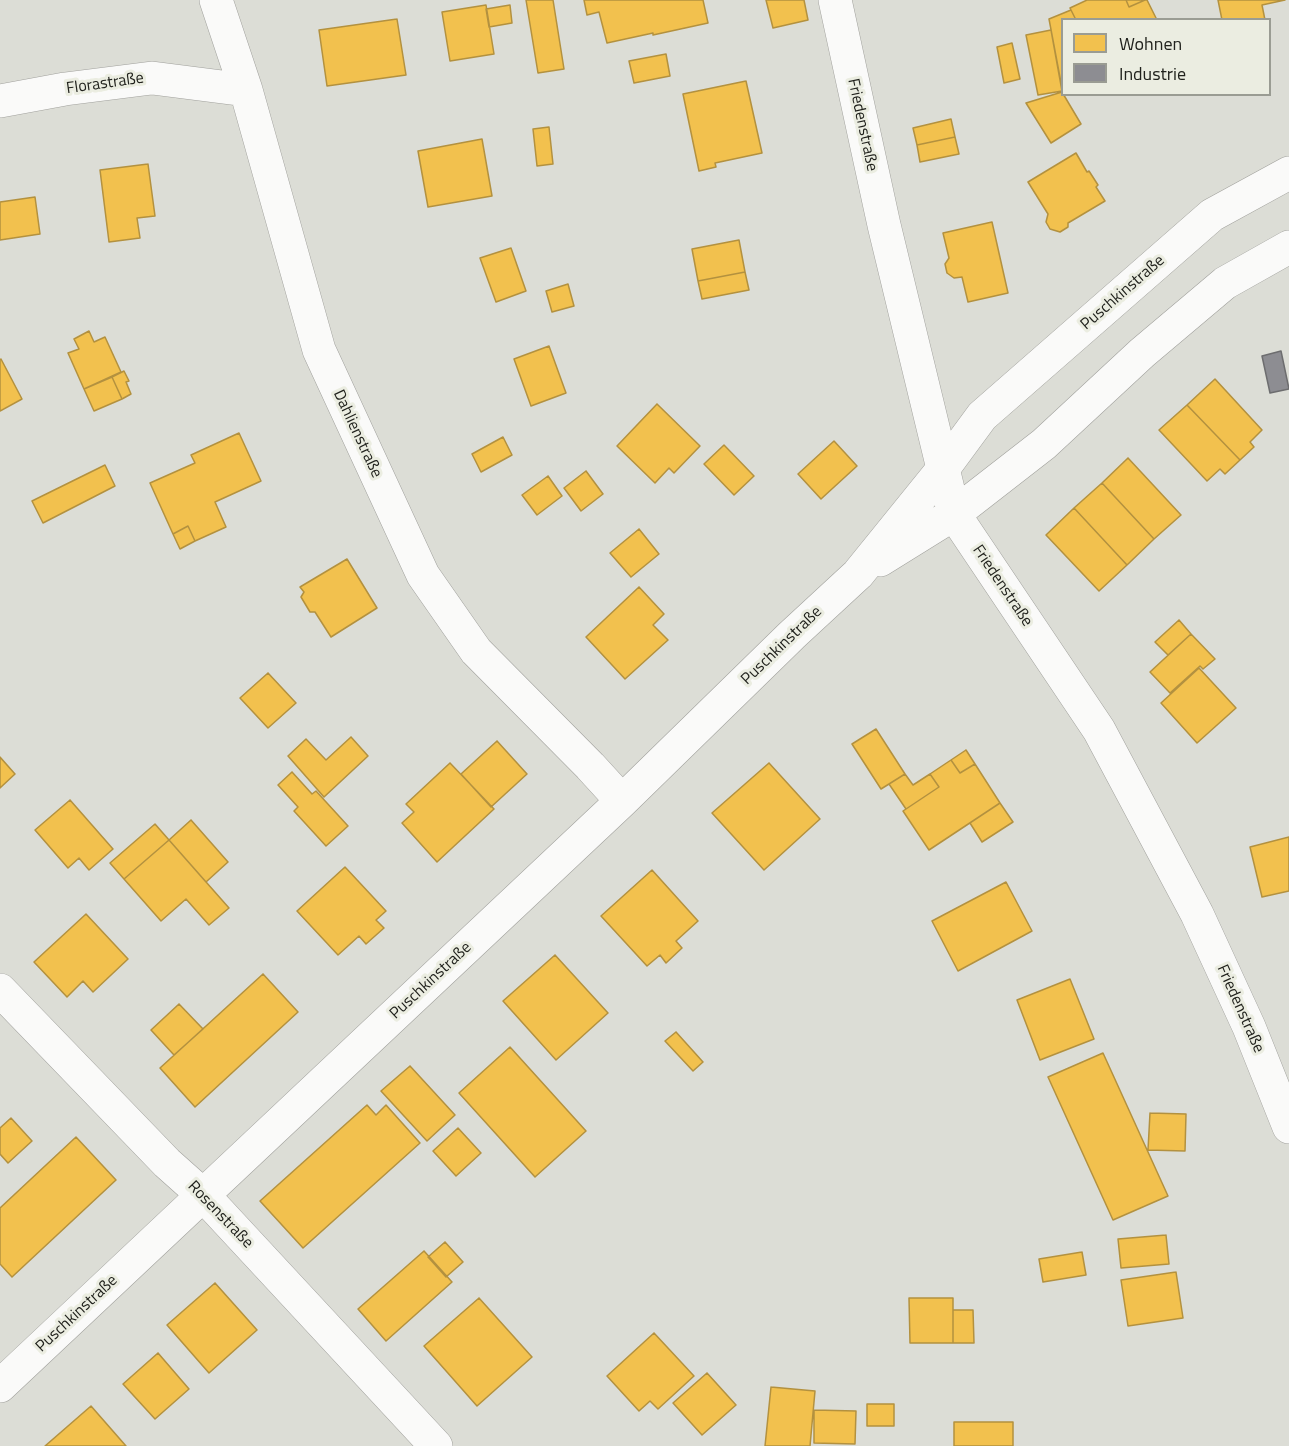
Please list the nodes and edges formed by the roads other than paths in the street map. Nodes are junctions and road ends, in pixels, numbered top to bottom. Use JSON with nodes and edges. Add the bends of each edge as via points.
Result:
{"nodes":[{"id":1,"x":216,"y":0,"type":"edge"},
{"id":2,"x":835,"y":0,"type":"edge"},
{"id":3,"x":246,"y":90,"type":"junction"},
{"id":4,"x":0,"y":100,"type":"edge"},
{"id":5,"x":1289,"y":172,"type":"edge"},
{"id":6,"x":1289,"y":247,"type":"edge"},
{"id":7,"x":943,"y":469,"type":"junction"},
{"id":8,"x":954,"y":514,"type":"junction"},
{"id":9,"x":858,"y":574,"type":"junction"},
{"id":10,"x":622,"y":801,"type":"junction"},
{"id":11,"x":0,"y":990,"type":"edge"},
{"id":12,"x":1289,"y":1127,"type":"edge"},
{"id":13,"x":204,"y":1196,"type":"junction"},
{"id":14,"x":0,"y":1386,"type":"edge"},
{"id":15,"x":436,"y":1446,"type":"edge"}],
"edges":[{"from":1,"to":3,"type":"street","name":"Dahlienstraße"},
{"from":2,"to":7,"type":"street","name":"Friedenstraße"},
{"from":3,"to":4,"type":"street","name":"Florastraße","via":[[152,78]]},
{"from":3,"to":10,"type":"street","name":"Dahlienstraße","via":[[319,350],[423,575],[476,651]]},
{"from":5,"to":7,"type":"street","name":"Puschkinstraße","via":[[1212,215],[982,416]]},
{"from":6,"to":8,"type":"street","name":"Puschkinstraße","via":[[1225,283],[1044,444]]},
{"from":7,"to":8,"type":"street","name":"Friedenstraße"},
{"from":7,"to":9,"type":"street","name":"Puschkinstraße"},
{"from":8,"to":9,"type":"street","name":"Puschkinstraße"},
{"from":8,"to":12,"type":"street","name":"Friedenstraße","via":[[1099,730],[1197,914]]},
{"from":9,"to":10,"type":"street","name":"Puschkinstraße"},
{"from":10,"to":13,"type":"street","name":"Puschkinstraße"},
{"from":11,"to":13,"type":"street","name":"Rosenstraße","via":[[167,1163]]},
{"from":13,"to":14,"type":"street","name":"Puschkinstraße"},
{"from":13,"to":15,"type":"street","name":"Rosenstraße"}]}
